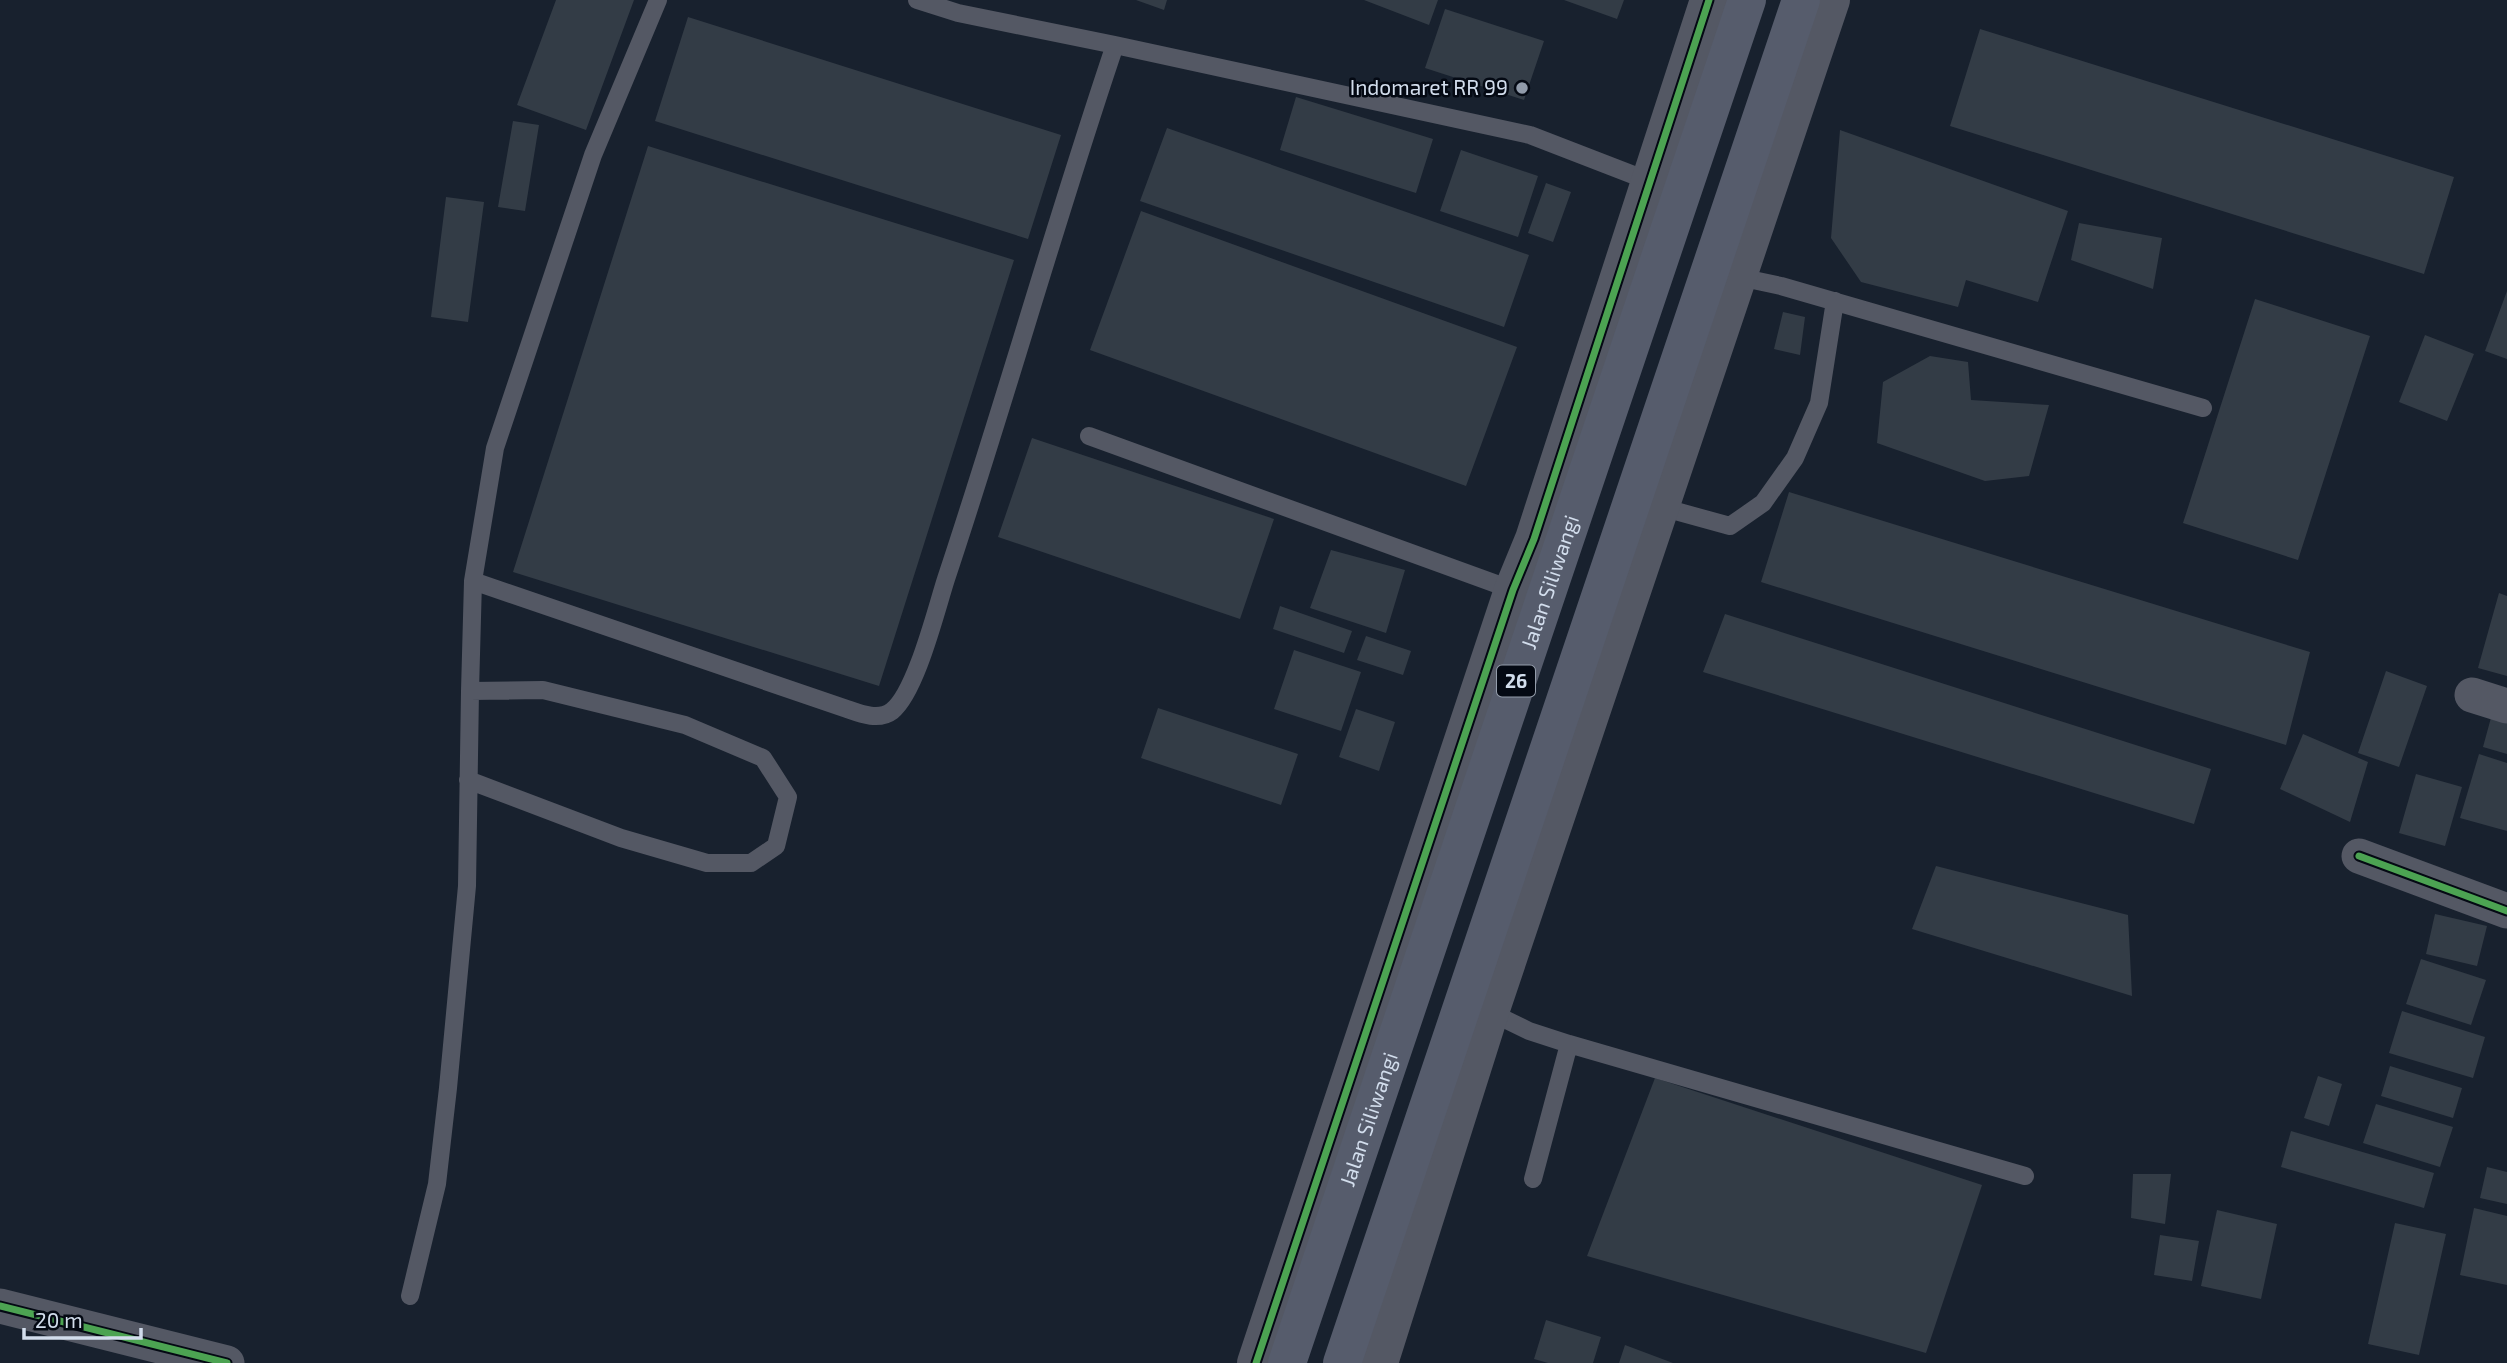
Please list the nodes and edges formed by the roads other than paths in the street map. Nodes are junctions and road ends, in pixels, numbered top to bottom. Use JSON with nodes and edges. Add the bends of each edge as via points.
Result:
{"nodes":[{"id":1,"x":658,"y":0,"type":"edge"},
{"id":2,"x":918,"y":0,"type":"edge"},
{"id":3,"x":1709,"y":0,"type":"edge"},
{"id":4,"x":1747,"y":0,"type":"edge"},
{"id":5,"x":1801,"y":0,"type":"edge"},
{"id":6,"x":1831,"y":0,"type":"edge"},
{"id":7,"x":1115,"y":45,"type":"junction"},
{"id":8,"x":1649,"y":181,"type":"junction"},
{"id":9,"x":1739,"y":276,"type":"junction"},
{"id":10,"x":1835,"y":301,"type":"junction"},
{"id":11,"x":2203,"y":408,"type":"dead end"},
{"id":12,"x":1089,"y":436,"type":"dead end"},
{"id":13,"x":1661,"y":507,"type":"junction"},
{"id":14,"x":1547,"y":544,"type":"junction"},
{"id":15,"x":473,"y":580,"type":"junction"},
{"id":16,"x":1513,"y":590,"type":"junction"},
{"id":17,"x":470,"y":691,"type":"junction"},
{"id":18,"x":2472,"y":695,"type":"dead end"},
{"id":19,"x":2507,"y":706,"type":"edge"},
{"id":20,"x":468,"y":780,"type":"junction"},
{"id":21,"x":2359,"y":856,"type":"dead end"},
{"id":22,"x":2507,"y":911,"type":"edge"},
{"id":23,"x":1490,"y":1012,"type":"junction"},
{"id":24,"x":1569,"y":1044,"type":"junction"},
{"id":25,"x":2025,"y":1176,"type":"dead end"},
{"id":26,"x":1533,"y":1179,"type":"dead end"},
{"id":27,"x":410,"y":1296,"type":"dead end"},
{"id":28,"x":0,"y":1306,"type":"edge"},
{"id":29,"x":1387,"y":1361,"type":"edge"},
{"id":30,"x":227,"y":1363,"type":"edge"},
{"id":31,"x":1256,"y":1363,"type":"edge"},
{"id":32,"x":1287,"y":1363,"type":"edge"},
{"id":33,"x":1342,"y":1363,"type":"edge"}],
"edges":[{"from":1,"to":15,"type":"lane","via":[[593,155],[495,448]]},
{"from":2,"to":7,"type":"lane","via":[[958,13]]},
{"from":3,"to":8,"type":"street"},
{"from":4,"to":14,"type":"highway","name":"Jalan Siliwangi","number":"26"},
{"from":5,"to":33,"type":"highway","number":"26"},
{"from":6,"to":9,"type":"street"},
{"from":7,"to":8,"type":"lane","via":[[1530,135]]},
{"from":7,"to":15,"type":"lane","via":[[912,682],[892,711],[879,716],[857,713]]},
{"from":8,"to":14,"type":"street"},
{"from":9,"to":10,"type":"lane"},
{"from":9,"to":13,"type":"street"},
{"from":10,"to":11,"type":"lane"},
{"from":10,"to":13,"type":"lane","via":[[1819,403],[1795,458],[1763,503],[1730,526]]},
{"from":12,"to":16,"type":"lane"},
{"from":13,"to":23,"type":"street"},
{"from":14,"to":16,"type":"street"},
{"from":14,"to":32,"type":"highway","name":"Jalan Siliwangi","number":"26"},
{"from":15,"to":17,"type":"lane"},
{"from":16,"to":31,"type":"street"},
{"from":17,"to":20,"type":"lane"},
{"from":17,"to":20,"type":"lane","via":[[543,690],[685,725],[763,758],[788,797],[776,846],[751,863],[707,863],[621,838]]},
{"from":18,"to":19,"type":"street"},
{"from":20,"to":27,"type":"lane","via":[[467,886],[445,1115],[437,1184]]},
{"from":21,"to":22,"type":"street"},
{"from":23,"to":24,"type":"lane"},
{"from":23,"to":29,"type":"street"},
{"from":24,"to":25,"type":"lane"},
{"from":24,"to":26,"type":"lane"},
{"from":28,"to":30,"type":"street"}]}
